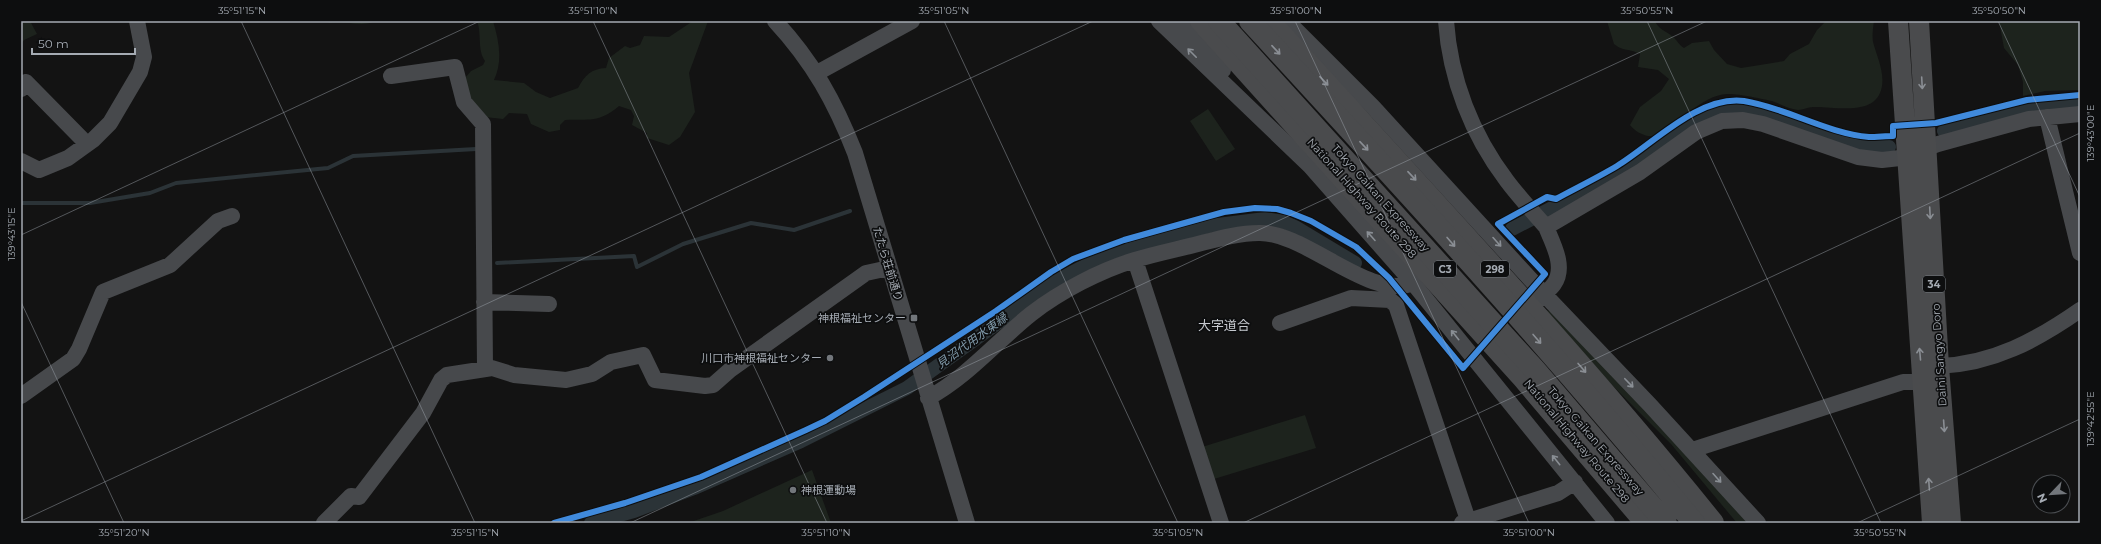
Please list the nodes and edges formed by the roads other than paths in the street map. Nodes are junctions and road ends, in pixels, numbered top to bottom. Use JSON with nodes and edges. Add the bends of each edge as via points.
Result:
{"nodes":[{"id":1,"x":137,"y":21,"type":"edge"},
{"id":2,"x":775,"y":21,"type":"edge"},
{"id":3,"x":912,"y":21,"type":"edge"},
{"id":4,"x":1159,"y":21,"type":"edge"},
{"id":5,"x":1179,"y":21,"type":"edge"},
{"id":6,"x":1201,"y":21,"type":"edge"},
{"id":7,"x":1219,"y":21,"type":"edge"},
{"id":8,"x":1250,"y":21,"type":"edge"},
{"id":9,"x":1269,"y":21,"type":"edge"},
{"id":10,"x":1287,"y":21,"type":"edge"},
{"id":11,"x":1292,"y":21,"type":"edge"},
{"id":12,"x":1446,"y":21,"type":"edge"},
{"id":13,"x":1888,"y":21,"type":"edge"},
{"id":14,"x":1898,"y":21,"type":"edge"},
{"id":15,"x":1919,"y":21,"type":"edge"},
{"id":16,"x":1926,"y":21,"type":"edge"},
{"id":17,"x":1301,"y":37,"type":"junction"},
{"id":18,"x":1921,"y":44,"type":"junction"},
{"id":19,"x":817,"y":74,"type":"junction"},
{"id":20,"x":391,"y":76,"type":"dead end"},
{"id":21,"x":1901,"y":76,"type":"junction"},
{"id":22,"x":21,"y":89,"type":"edge"},
{"id":23,"x":2080,"y":114,"type":"edge"},
{"id":24,"x":2047,"y":117,"type":"junction"},
{"id":25,"x":87,"y":144,"type":"junction"},
{"id":26,"x":1926,"y":148,"type":"junction"},
{"id":27,"x":1906,"y":156,"type":"junction"},
{"id":28,"x":21,"y":161,"type":"edge"},
{"id":29,"x":1310,"y":166,"type":"junction"},
{"id":30,"x":232,"y":216,"type":"dead end"},
{"id":31,"x":1546,"y":228,"type":"junction"},
{"id":32,"x":2080,"y":252,"type":"edge"},
{"id":33,"x":1135,"y":260,"type":"junction"},
{"id":34,"x":889,"y":268,"type":"junction"},
{"id":35,"x":1413,"y":283,"type":"junction"},
{"id":36,"x":1544,"y":294,"type":"junction"},
{"id":37,"x":484,"y":302,"type":"junction"},
{"id":38,"x":548,"y":304,"type":"dead end"},
{"id":39,"x":1531,"y":306,"type":"dead end"},
{"id":40,"x":2080,"y":310,"type":"edge"},
{"id":41,"x":1280,"y":323,"type":"dead end"},
{"id":42,"x":1490,"y":353,"type":"dead end"},
{"id":43,"x":1479,"y":366,"type":"junction"},
{"id":44,"x":1939,"y":366,"type":"junction"},
{"id":45,"x":485,"y":369,"type":"junction"},
{"id":46,"x":1922,"y":382,"type":"junction"},
{"id":47,"x":927,"y":394,"type":"junction"},
{"id":48,"x":21,"y":396,"type":"edge"},
{"id":49,"x":1628,"y":421,"type":"junction"},
{"id":50,"x":1692,"y":450,"type":"junction"},
{"id":51,"x":1589,"y":456,"type":"junction"},
{"id":52,"x":1575,"y":482,"type":"junction"},
{"id":53,"x":1466,"y":522,"type":"edge"},
{"id":54,"x":324,"y":523,"type":"edge"},
{"id":55,"x":967,"y":523,"type":"edge"},
{"id":56,"x":1221,"y":523,"type":"edge"},
{"id":57,"x":1607,"y":523,"type":"edge"},
{"id":58,"x":1641,"y":523,"type":"edge"},
{"id":59,"x":1646,"y":523,"type":"edge"},
{"id":60,"x":1666,"y":523,"type":"edge"},
{"id":61,"x":1694,"y":523,"type":"edge"},
{"id":62,"x":1713,"y":523,"type":"edge"},
{"id":63,"x":1724,"y":523,"type":"edge"},
{"id":64,"x":1758,"y":523,"type":"edge"},
{"id":65,"x":1932,"y":523,"type":"edge"},
{"id":66,"x":1951,"y":523,"type":"edge"}],
"edges":[{"from":1,"to":25,"type":"street","via":[[144,57],[140,72],[110,123]]},
{"from":2,"to":19,"type":"street","name":"たたら荘前通り"},
{"from":3,"to":19,"type":"street"},
{"from":29,"to":4,"type":"street","one_way":true},
{"from":5,"to":29,"type":"street"},
{"from":6,"to":51,"type":"highway","name":"National Highway Route 298","via":[[1493,343]]},
{"from":7,"to":60,"type":"highway","name":"Tokyo Gaikan Expressway","number":"C3","bridge":true,"via":[[1524,358]]},
{"from":8,"to":61,"type":"highway","name":"Tokyo Gaikan Expressway","number":"C3","one_way":true,"bridge":true,"via":[[1419,205]]},
{"from":9,"to":49,"type":"highway","number":"298","one_way":true,"via":[[1431,196]]},
{"from":10,"to":17,"type":"street"},
{"from":11,"to":17,"type":"street"},
{"from":12,"to":31,"type":"street","via":[[1447,39],[1460,94],[1481,142],[1507,181]]},
{"from":13,"to":21,"type":"main road","number":"34"},
{"from":14,"to":21,"type":"main road","number":"34"},
{"from":15,"to":18,"type":"main road","number":"34"},
{"from":16,"to":18,"type":"main road","number":"34"},
{"from":17,"to":36,"type":"street","one_way":true,"via":[[1373,107]]},
{"from":18,"to":26,"type":"main road","name":"Daini Sangyo Doro","number":"34","one_way":true},
{"from":19,"to":34,"type":"street","name":"たたら荘前通り","via":[[855,153]]},
{"from":20,"to":37,"type":"street","via":[[455,67],[464,102],[483,124]]},
{"from":21,"to":27,"type":"main road","name":"Daini Sangyo Doro","number":"34"},
{"from":22,"to":25,"type":"street","via":[[26,82]]},
{"from":23,"to":24,"type":"street"},
{"from":24,"to":26,"type":"street","via":[[1991,128]]},
{"from":24,"to":32,"type":"street"},
{"from":25,"to":28,"type":"street","via":[[68,158],[39,170]]},
{"from":26,"to":27,"type":"street"},
{"from":26,"to":44,"type":"main road","name":"Daini Sangyo Doro","number":"34","one_way":true},
{"from":27,"to":31,"type":"street","via":[[1882,160],[1858,157],[1763,124],[1743,120],[1722,120],[1696,132],[1640,172]]},
{"from":46,"to":27,"type":"main road","name":"Daini Sangyo Doro","number":"34","one_way":true},
{"from":35,"to":29,"type":"street","one_way":true},
{"from":30,"to":48,"type":"street","via":[[218,221],[170,265],[103,292],[73,360]]},
{"from":31,"to":36,"type":"street","via":[[1559,263],[1559,276]]},
{"from":33,"to":35,"type":"street","via":[[1218,239],[1259,233],[1281,236],[1382,284],[1396,287]]},
{"from":33,"to":47,"type":"street","via":[[1112,268],[1069,290],[1032,314],[946,388]]},
{"from":33,"to":56,"type":"street"},
{"from":34,"to":45,"type":"street","via":[[866,273],[730,370],[713,385],[655,380],[644,355],[611,362],[592,374],[566,380],[514,375],[492,368]]},
{"from":34,"to":47,"type":"street","name":"たたら荘前通り"},
{"from":43,"to":35,"type":"street","one_way":true},
{"from":36,"to":39,"type":"street"},
{"from":36,"to":50,"type":"street","one_way":true},
{"from":37,"to":38,"type":"street"},
{"from":37,"to":45,"type":"street"},
{"from":40,"to":44,"type":"street","via":[[2045,334],[2012,350],[1956,366]]},
{"from":41,"to":53,"type":"street","via":[[1351,298],[1390,300],[1396,305]]},
{"from":42,"to":43,"type":"street"},
{"from":52,"to":43,"type":"street","one_way":true},
{"from":44,"to":66,"type":"main road","name":"Daini Sangyo Doro","number":"34","one_way":true},
{"from":45,"to":54,"type":"street","via":[[447,375],[441,380],[423,413],[359,497],[351,496]]},
{"from":46,"to":50,"type":"street","via":[[1903,382]]},
{"from":65,"to":46,"type":"main road","name":"Daini Sangyo Doro","number":"34","one_way":true},
{"from":47,"to":55,"type":"street","name":"たたら荘前通り"},
{"from":49,"to":62,"type":"highway","number":"298"},
{"from":49,"to":63,"type":"highway","number":"298","via":[[1695,488]]},
{"from":50,"to":64,"type":"street","one_way":true},
{"from":51,"to":58,"type":"highway"},
{"from":51,"to":59,"type":"highway","name":"National Highway Route 298"},
{"from":52,"to":53,"type":"street","via":[[1558,493]]},
{"from":52,"to":57,"type":"street"}]}
